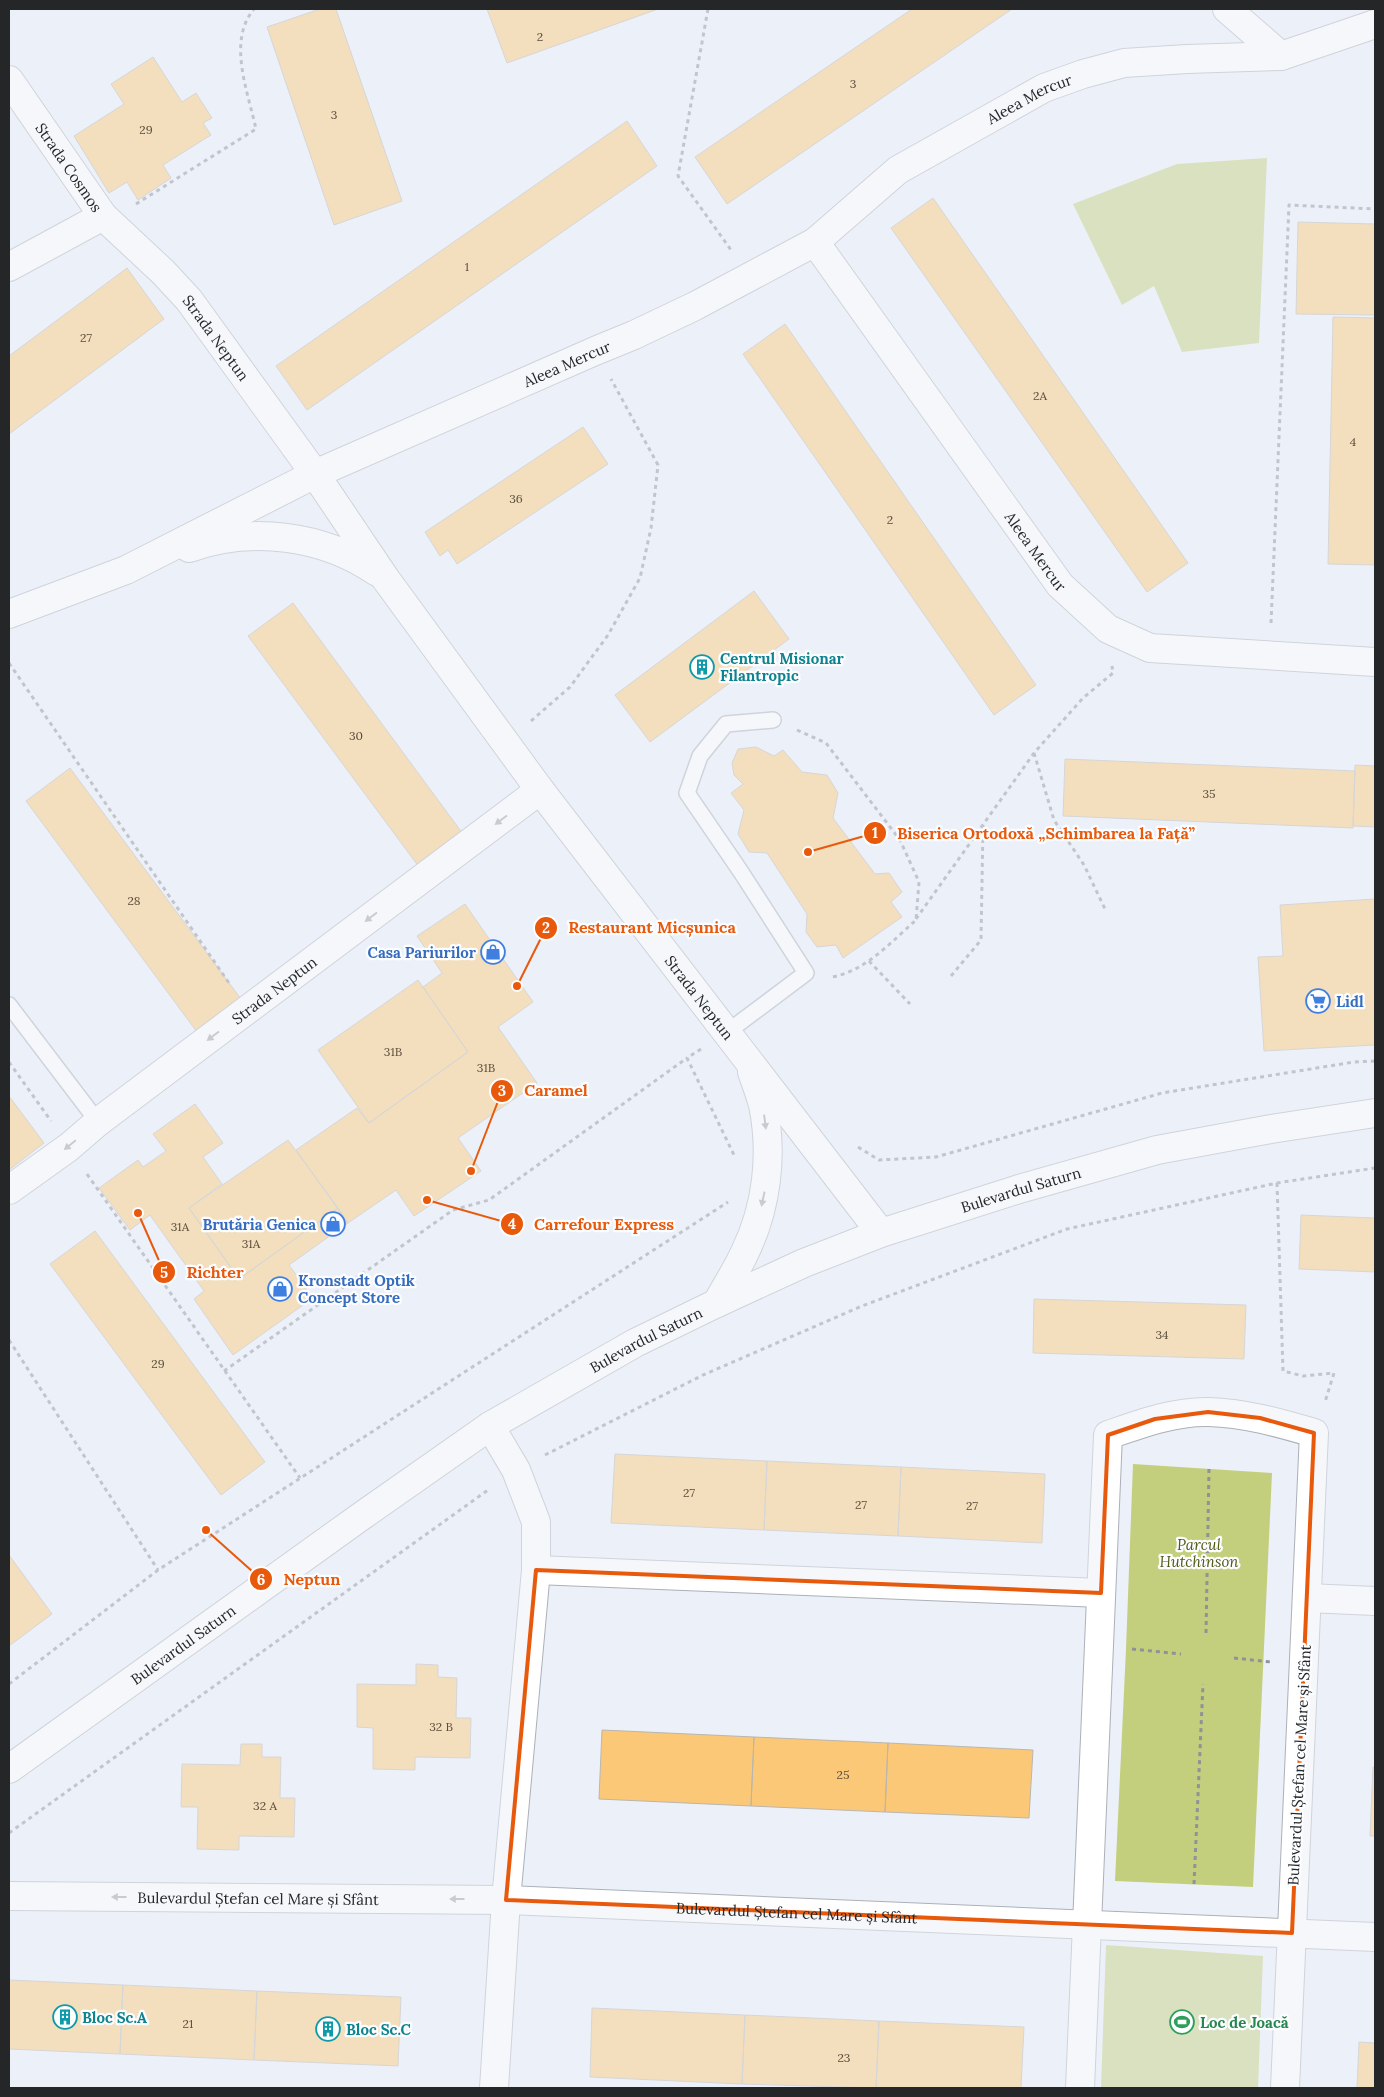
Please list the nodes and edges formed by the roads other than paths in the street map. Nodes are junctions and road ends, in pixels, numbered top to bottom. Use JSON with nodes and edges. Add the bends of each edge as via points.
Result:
{"nodes":[{"id":1,"x":1227,"y":9,"type":"edge"},
{"id":2,"x":1375,"y":24,"type":"edge"},
{"id":3,"x":1281,"y":56,"type":"junction"},
{"id":4,"x":9,"y":80,"type":"edge"},
{"id":5,"x":103,"y":216,"type":"junction"},
{"id":6,"x":815,"y":242,"type":"junction"},
{"id":7,"x":9,"y":267,"type":"edge"},
{"id":8,"x":315,"y":474,"type":"junction"},
{"id":9,"x":126,"y":570,"type":"junction"},
{"id":10,"x":385,"y":578,"type":"junction"},
{"id":11,"x":9,"y":614,"type":"edge"},
{"id":12,"x":1375,"y":662,"type":"edge"},
{"id":13,"x":773,"y":720,"type":"road end"},
{"id":14,"x":540,"y":790,"type":"junction"},
{"id":15,"x":9,"y":1006,"type":"edge"},
{"id":16,"x":726,"y":1033,"type":"junction"},
{"id":17,"x":748,"y":1061,"type":"junction"},
{"id":18,"x":1375,"y":1113,"type":"edge"},
{"id":19,"x":98,"y":1122,"type":"junction"},
{"id":20,"x":9,"y":1190,"type":"edge"},
{"id":21,"x":882,"y":1233,"type":"junction"},
{"id":22,"x":717,"y":1303,"type":"junction"},
{"id":23,"x":490,"y":1426,"type":"junction"},
{"id":24,"x":536,"y":1570,"type":"junction"},
{"id":25,"x":1101,"y":1593,"type":"junction"},
{"id":26,"x":1307,"y":1598,"type":"junction"},
{"id":27,"x":1375,"y":1601,"type":"edge"},
{"id":28,"x":9,"y":1769,"type":"edge"},
{"id":29,"x":9,"y":1896,"type":"edge"},
{"id":30,"x":506,"y":1900,"type":"junction"},
{"id":31,"x":1087,"y":1925,"type":"junction"},
{"id":32,"x":1292,"y":1933,"type":"junction"},
{"id":33,"x":1375,"y":1937,"type":"edge"},
{"id":34,"x":494,"y":2088,"type":"edge"},
{"id":35,"x":1080,"y":2088,"type":"edge"},
{"id":36,"x":1285,"y":2088,"type":"edge"}],
"edges":[{"from":1,"to":3,"type":"street"},
{"from":2,"to":3,"type":"street","name":"Aleea Mercur"},
{"from":3,"to":6,"type":"street","name":"Aleea Mercur","via":[[1124,63],[1044,88],[898,170]]},
{"from":4,"to":5,"type":"street","name":"Strada Cosmos"},
{"from":5,"to":7,"type":"street","name":"Strada Cosmos"},
{"from":5,"to":8,"type":"street","name":"Strada Neptun","via":[[190,300]]},
{"from":6,"to":8,"type":"street","name":"Aleea Mercur","via":[[660,323]]},
{"from":6,"to":12,"type":"street","name":"Aleea Mercur","via":[[1060,584],[1108,629],[1150,648]]},
{"from":8,"to":9,"type":"street","name":"Strada Neptun"},
{"from":8,"to":10,"type":"street","name":"Strada Neptun"},
{"from":9,"to":10,"type":"street","name":"Strada Neptun","via":[[195,546],[238,538],[275,537],[305,540],[333,548],[359,560]]},
{"from":9,"to":11,"type":"street","name":"Strada Neptun"},
{"from":10,"to":14,"type":"street","name":"Strada Neptun"},
{"from":13,"to":16,"type":"lane","via":[[726,724],[700,756],[687,793],[806,973]]},
{"from":14,"to":16,"type":"street","name":"Strada Neptun"},
{"from":14,"to":19,"type":"street","name":"Strada Neptun","one_way":true},
{"from":15,"to":19,"type":"lane"},
{"from":16,"to":17,"type":"street","name":"Strada Neptun"},
{"from":17,"to":21,"type":"street","name":"Strada Neptun"},
{"from":17,"to":22,"type":"street","name":"Strada Neptun","one_way":true,"via":[[763,1105],[768,1150],[765,1186],[758,1220],[748,1245]]},
{"from":18,"to":21,"type":"street","name":"Bulevardul Saturn","via":[[1157,1150],[1019,1189]]},
{"from":19,"to":20,"type":"street","name":"Strada Neptun","one_way":true},
{"from":21,"to":22,"type":"street","name":"Bulevardul Saturn","via":[[804,1262]]},
{"from":22,"to":23,"type":"street","name":"Bulevardul Saturn","via":[[635,1343]]},
{"from":23,"to":24,"type":"street","via":[[516,1470],[536,1522]]},
{"from":23,"to":28,"type":"street","name":"Bulevardul Saturn"},
{"from":24,"to":25,"type":"street"},
{"from":24,"to":30,"type":"street"},
{"from":25,"to":26,"type":"street","name":"Bulevardul Ștefan cel Mare și Sfânt","via":[[1108,1435],[1155,1419],[1208,1412],[1260,1418],[1314,1433]]},
{"from":25,"to":31,"type":"street"},
{"from":26,"to":27,"type":"street"},
{"from":26,"to":32,"type":"street","name":"Bulevardul Ștefan cel Mare și Sfânt"},
{"from":30,"to":29,"type":"street","name":"Bulevardul Ștefan cel Mare și Sfânt","one_way":true},
{"from":30,"to":31,"type":"street","name":"Bulevardul Ștefan cel Mare și Sfânt"},
{"from":30,"to":34,"type":"street"},
{"from":31,"to":32,"type":"street","name":"Bulevardul Ștefan cel Mare și Sfânt"},
{"from":31,"to":35,"type":"street"},
{"from":32,"to":33,"type":"street","name":"Bulevardul Ștefan cel Mare și Sfânt"},
{"from":32,"to":36,"type":"street","name":"Bulevardul Ștefan cel Mare și Sfânt"}]}
